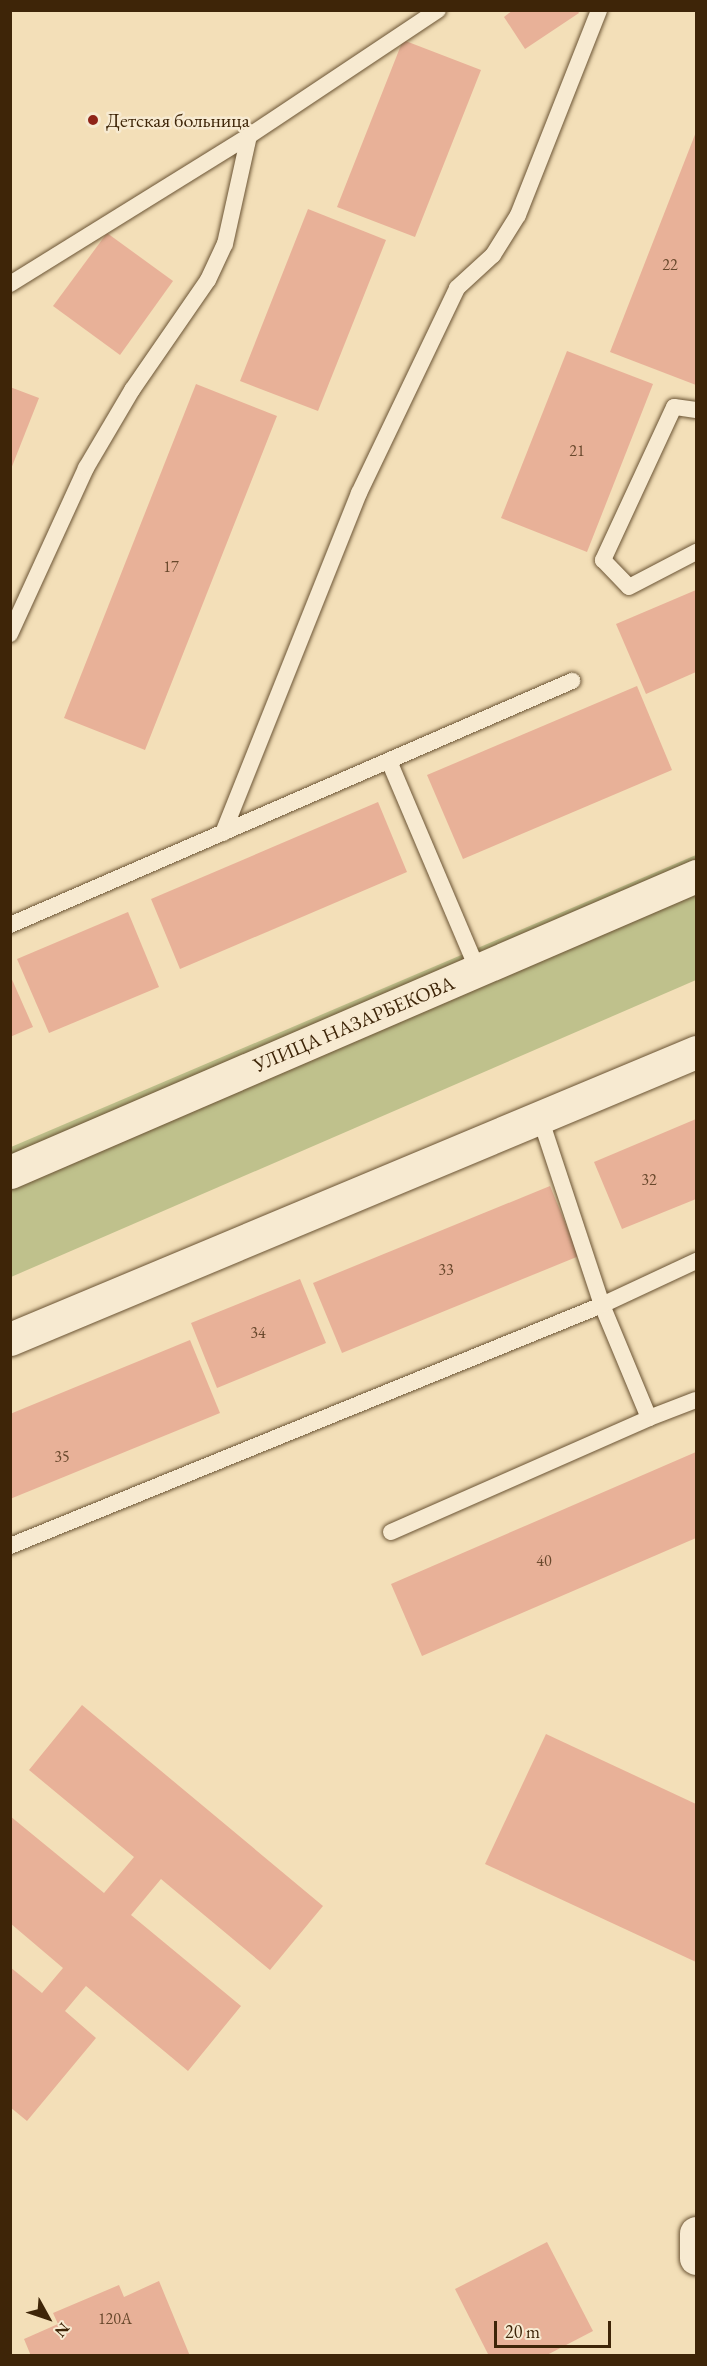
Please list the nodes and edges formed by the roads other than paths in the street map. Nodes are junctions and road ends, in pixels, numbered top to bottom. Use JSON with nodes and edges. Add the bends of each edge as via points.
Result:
{"nodes":[{"id":1,"x":438,"y":10,"type":"edge"},
{"id":2,"x":599,"y":10,"type":"edge"},
{"id":3,"x":249,"y":136,"type":"junction"},
{"id":4,"x":10,"y":284,"type":"edge"},
{"id":5,"x":696,"y":410,"type":"edge"},
{"id":6,"x":696,"y":552,"type":"edge"},
{"id":7,"x":10,"y":634,"type":"edge"},
{"id":8,"x":572,"y":681,"type":"dead end"},
{"id":9,"x":389,"y":761,"type":"junction"},
{"id":10,"x":223,"y":833,"type":"junction"},
{"id":11,"x":696,"y":876,"type":"edge"},
{"id":12,"x":10,"y":925,"type":"edge"},
{"id":13,"x":478,"y":971,"type":"junction"},
{"id":14,"x":696,"y":1052,"type":"edge"},
{"id":15,"x":540,"y":1118,"type":"junction"},
{"id":16,"x":10,"y":1172,"type":"edge"},
{"id":17,"x":696,"y":1261,"type":"edge"},
{"id":18,"x":602,"y":1305,"type":"junction"},
{"id":19,"x":10,"y":1339,"type":"edge"},
{"id":20,"x":696,"y":1400,"type":"edge"},
{"id":21,"x":649,"y":1418,"type":"junction"},
{"id":22,"x":391,"y":1533,"type":"dead end"},
{"id":23,"x":10,"y":1546,"type":"edge"},
{"id":24,"x":696,"y":2232,"type":"edge"},
{"id":25,"x":696,"y":2258,"type":"edge"}],
"edges":[{"from":1,"to":3,"type":"lane"},
{"from":2,"to":10,"type":"lane","via":[[518,214],[493,255],[457,288],[359,493]]},
{"from":3,"to":4,"type":"lane"},
{"from":3,"to":7,"type":"lane","via":[[225,244],[208,280],[132,390],[86,468]]},
{"from":5,"to":6,"type":"lane","via":[[674,407],[603,560],[629,586]]},
{"from":8,"to":9,"type":"lane"},
{"from":9,"to":10,"type":"lane"},
{"from":9,"to":13,"type":"lane"},
{"from":10,"to":12,"type":"lane"},
{"from":11,"to":13,"type":"street","name":"УЛИЦА НАЗАРБЕКОВА"},
{"from":13,"to":16,"type":"street","name":"УЛИЦА НАЗАРБЕКОВА"},
{"from":14,"to":15,"type":"street"},
{"from":15,"to":18,"type":"lane"},
{"from":15,"to":19,"type":"street"},
{"from":17,"to":18,"type":"lane"},
{"from":18,"to":21,"type":"lane"},
{"from":18,"to":23,"type":"lane"},
{"from":20,"to":21,"type":"lane"},
{"from":21,"to":22,"type":"lane"},
{"from":24,"to":25,"type":"street"}]}
